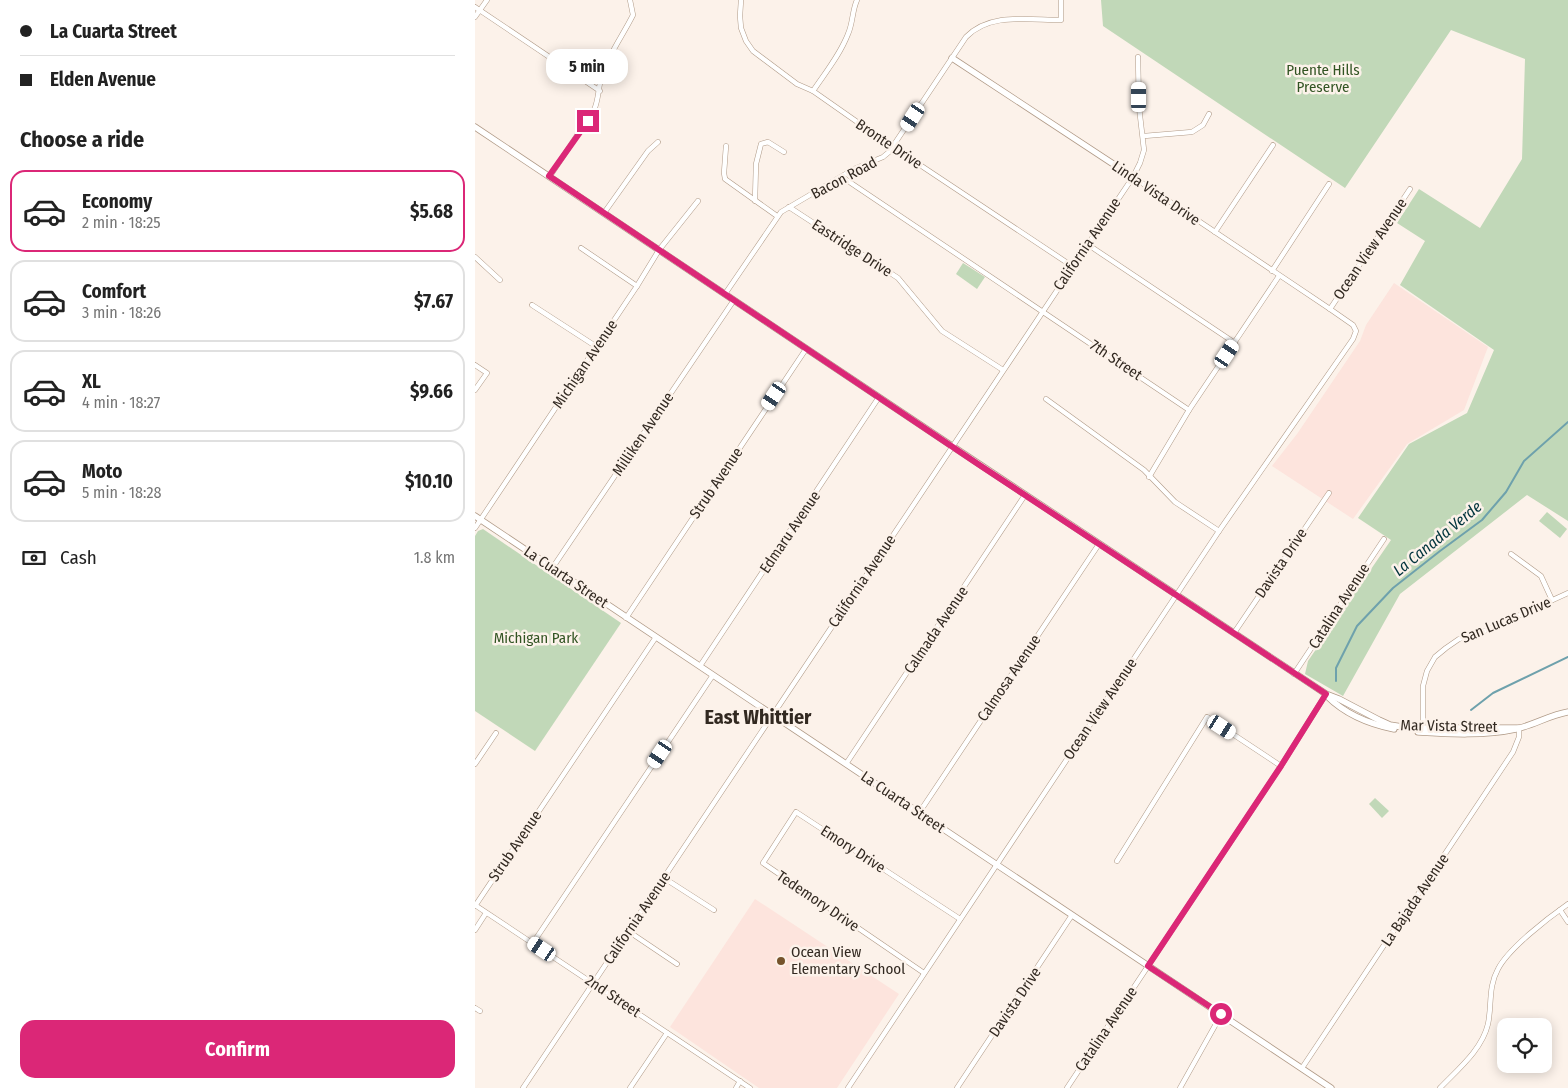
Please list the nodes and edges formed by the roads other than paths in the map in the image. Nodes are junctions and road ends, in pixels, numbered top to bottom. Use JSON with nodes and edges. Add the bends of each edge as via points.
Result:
{"nodes":[{"id":1,"x":487,"y":0,"type":"edge"},
{"id":2,"x":630,"y":0,"type":"edge"},
{"id":3,"x":741,"y":0,"type":"edge"},
{"id":4,"x":857,"y":0,"type":"edge"},
{"id":5,"x":1061,"y":0,"type":"edge"},
{"id":6,"x":477,"y":9,"type":"edge"},
{"id":7,"x":475,"y":17,"type":"edge"},
{"id":8,"x":1138,"y":57,"type":"dead end"},
{"id":9,"x":952,"y":58,"type":"junction"},
{"id":10,"x":600,"y":91,"type":"junction"},
{"id":11,"x":813,"y":91,"type":"junction"},
{"id":12,"x":1209,"y":114,"type":"dead end"},
{"id":13,"x":475,"y":127,"type":"edge"},
{"id":14,"x":1144,"y":136,"type":"junction"},
{"id":15,"x":658,"y":142,"type":"dead end"},
{"id":16,"x":725,"y":146,"type":"dead end"},
{"id":17,"x":1273,"y":146,"type":"dead end"},
{"id":18,"x":893,"y":147,"type":"junction"},
{"id":19,"x":784,"y":152,"type":"dead end"},
{"id":20,"x":549,"y":176,"type":"junction"},
{"id":21,"x":841,"y":177,"type":"junction"},
{"id":22,"x":1133,"y":177,"type":"junction"},
{"id":23,"x":1329,"y":184,"type":"dead end"},
{"id":24,"x":1410,"y":189,"type":"dead end"},
{"id":25,"x":698,"y":201,"type":"dead end"},
{"id":26,"x":755,"y":201,"type":"junction"},
{"id":27,"x":789,"y":207,"type":"junction"},
{"id":28,"x":605,"y":213,"type":"junction"},
{"id":29,"x":777,"y":216,"type":"junction"},
{"id":30,"x":1215,"y":232,"type":"junction"},
{"id":31,"x":1087,"y":244,"type":"junction"},
{"id":32,"x":581,"y":248,"type":"dead end"},
{"id":33,"x":659,"y":250,"type":"junction"},
{"id":34,"x":475,"y":257,"type":"edge"},
{"id":35,"x":1072,"y":266,"type":"junction"},
{"id":36,"x":1272,"y":271,"type":"junction"},
{"id":37,"x":1279,"y":276,"type":"junction"},
{"id":38,"x":500,"y":280,"type":"dead end"},
{"id":39,"x":637,"y":286,"type":"junction"},
{"id":40,"x":725,"y":294,"type":"junction"},
{"id":41,"x":734,"y":300,"type":"junction"},
{"id":42,"x":532,"y":305,"type":"dead end"},
{"id":43,"x":1330,"y":309,"type":"junction"},
{"id":44,"x":1042,"y":311,"type":"junction"},
{"id":45,"x":1356,"y":331,"type":"joint"},
{"id":46,"x":1235,"y":343,"type":"junction"},
{"id":47,"x":597,"y":347,"type":"junction"},
{"id":48,"x":806,"y":349,"type":"junction"},
{"id":49,"x":475,"y":365,"type":"edge"},
{"id":50,"x":1003,"y":370,"type":"junction"},
{"id":51,"x":475,"y":390,"type":"edge"},
{"id":52,"x":879,"y":397,"type":"junction"},
{"id":53,"x":1047,"y":399,"type":"dead end"},
{"id":54,"x":1189,"y":410,"type":"junction"},
{"id":55,"x":952,"y":446,"type":"junction"},
{"id":56,"x":1149,"y":477,"type":"junction"},
{"id":57,"x":1329,"y":493,"type":"dead end"},
{"id":58,"x":1025,"y":495,"type":"junction"},
{"id":59,"x":478,"y":518,"type":"edge"},
{"id":60,"x":475,"y":528,"type":"edge"},
{"id":61,"x":1219,"y":531,"type":"junction"},
{"id":62,"x":1384,"y":538,"type":"dead end"},
{"id":63,"x":1099,"y":544,"type":"junction"},
{"id":64,"x":1511,"y":554,"type":"dead end"},
{"id":65,"x":553,"y":568,"type":"junction"},
{"id":66,"x":1568,"y":593,"type":"edge"},
{"id":67,"x":1176,"y":596,"type":"junction"},
{"id":68,"x":1552,"y":600,"type":"junction"},
{"id":69,"x":626,"y":618,"type":"junction"},
{"id":70,"x":1234,"y":633,"type":"junction"},
{"id":71,"x":656,"y":637,"type":"junction"},
{"id":72,"x":700,"y":666,"type":"junction"},
{"id":73,"x":1294,"y":674,"type":"junction"},
{"id":74,"x":713,"y":675,"type":"junction"},
{"id":75,"x":1326,"y":694,"type":"junction"},
{"id":76,"x":1568,"y":712,"type":"edge"},
{"id":77,"x":773,"y":716,"type":"junction"},
{"id":78,"x":1519,"y":728,"type":"junction"},
{"id":79,"x":1423,"y":730,"type":"junction"},
{"id":80,"x":496,"y":733,"type":"dead end"},
{"id":81,"x":475,"y":764,"type":"edge"},
{"id":82,"x":846,"y":764,"type":"junction"},
{"id":83,"x":1281,"y":766,"type":"junction"},
{"id":84,"x":919,"y":813,"type":"junction"},
{"id":85,"x":1117,"y":861,"type":"dead end"},
{"id":86,"x":763,"y":863,"type":"joint"},
{"id":87,"x":996,"y":864,"type":"junction"},
{"id":88,"x":664,"y":878,"type":"junction"},
{"id":89,"x":1568,"y":904,"type":"edge"},
{"id":90,"x":475,"y":905,"type":"edge"},
{"id":91,"x":714,"y":910,"type":"dead end"},
{"id":92,"x":1560,"y":910,"type":"junction"},
{"id":93,"x":486,"y":913,"type":"junction"},
{"id":94,"x":1072,"y":915,"type":"junction"},
{"id":95,"x":960,"y":919,"type":"junction"},
{"id":96,"x":1568,"y":922,"type":"edge"},
{"id":97,"x":475,"y":930,"type":"edge"},
{"id":98,"x":628,"y":931,"type":"junction"},
{"id":99,"x":533,"y":943,"type":"junction"},
{"id":100,"x":677,"y":964,"type":"dead end"},
{"id":101,"x":1148,"y":966,"type":"junction"},
{"id":102,"x":924,"y":973,"type":"junction"},
{"id":103,"x":593,"y":983,"type":"junction"},
{"id":104,"x":475,"y":1008,"type":"edge"},
{"id":105,"x":480,"y":1011,"type":"dead end"},
{"id":106,"x":1221,"y":1015,"type":"junction"},
{"id":107,"x":667,"y":1033,"type":"junction"},
{"id":108,"x":1302,"y":1068,"type":"junction"},
{"id":109,"x":740,"y":1081,"type":"junction"},
{"id":110,"x":523,"y":1088,"type":"edge"},
{"id":111,"x":630,"y":1088,"type":"edge"},
{"id":112,"x":736,"y":1088,"type":"edge"},
{"id":113,"x":750,"y":1088,"type":"edge"},
{"id":114,"x":848,"y":1088,"type":"edge"},
{"id":115,"x":957,"y":1088,"type":"edge"},
{"id":116,"x":1067,"y":1088,"type":"edge"},
{"id":117,"x":1180,"y":1088,"type":"edge"},
{"id":118,"x":1331,"y":1088,"type":"edge"},
{"id":119,"x":1440,"y":1088,"type":"edge"}],
"edges":[{"from":1,"to":6,"type":"street"},
{"from":2,"to":10,"type":"street","via":[[633,15],[607,62]]},
{"from":3,"to":11,"type":"street","name":"Bronte Drive","via":[[741,28],[745,41],[753,51],[797,84]]},
{"from":4,"to":11,"type":"street","via":[[842,48]]},
{"from":5,"to":9,"type":"street","name":"Bacon Road","via":[[1061,20],[999,20],[980,25],[966,37]]},
{"from":6,"to":7,"type":"street"},
{"from":6,"to":10,"type":"street"},
{"from":8,"to":14,"type":"street","name":"California Avenue","via":[[1139,107]]},
{"from":9,"to":18,"type":"street","name":"Bacon Road"},
{"from":9,"to":22,"type":"street","name":"Linda Vista Drive"},
{"from":10,"to":20,"type":"street","via":[[594,110]]},
{"from":11,"to":18,"type":"street","name":"Bronte Drive"},
{"from":12,"to":14,"type":"street","via":[[1203,124],[1192,132]]},
{"from":13,"to":20,"type":"street","name":"Mar Vista Street"},
{"from":14,"to":22,"type":"street","name":"California Avenue","via":[[1143,156]]},
{"from":15,"to":28,"type":"street","via":[[648,151]]},
{"from":16,"to":26,"type":"street","via":[[725,179]]},
{"from":17,"to":30,"type":"street"},
{"from":18,"to":21,"type":"street","name":"Bacon Road","via":[[883,157]]},
{"from":18,"to":35,"type":"street","name":"Bronte Drive"},
{"from":19,"to":26,"type":"street","via":[[768,142],[761,144],[756,164]]},
{"from":20,"to":28,"type":"street","name":"Mar Vista Street"},
{"from":21,"to":27,"type":"street","name":"Bacon Road"},
{"from":21,"to":44,"type":"street","name":"7th Street"},
{"from":22,"to":30,"type":"street","name":"Linda Vista Drive"},
{"from":22,"to":31,"type":"street","name":"California Avenue"},
{"from":23,"to":36,"type":"street"},
{"from":24,"to":43,"type":"street","name":"Ocean View Avenue"},
{"from":25,"to":33,"type":"street","name":"Michigan Avenue"},
{"from":26,"to":29,"type":"street"},
{"from":27,"to":29,"type":"street","name":"Bacon Road"},
{"from":27,"to":50,"type":"street","name":"Eastridge Drive","via":[[898,278],[942,332]]},
{"from":28,"to":33,"type":"street","name":"Mar Vista Street"},
{"from":29,"to":40,"type":"street","name":"Bacon Road"},
{"from":30,"to":36,"type":"street","name":"Linda Vista Drive"},
{"from":31,"to":35,"type":"street","name":"California Avenue"},
{"from":31,"to":46,"type":"street"},
{"from":32,"to":39,"type":"street"},
{"from":33,"to":39,"type":"street","name":"Michigan Avenue"},
{"from":33,"to":40,"type":"street","name":"Mar Vista Street"},
{"from":34,"to":38,"type":"street"},
{"from":35,"to":44,"type":"street","name":"California Avenue"},
{"from":36,"to":37,"type":"street","name":"Linda Vista Drive"},
{"from":37,"to":43,"type":"street","name":"Linda Vista Drive"},
{"from":37,"to":46,"type":"street"},
{"from":39,"to":47,"type":"street","name":"Michigan Avenue"},
{"from":40,"to":41,"type":"street","name":"Mar Vista Street"},
{"from":41,"to":48,"type":"street","name":"Mar Vista Street"},
{"from":41,"to":65,"type":"street","name":"Milliken Avenue"},
{"from":42,"to":47,"type":"street"},
{"from":43,"to":45,"type":"street","name":"Linda Vista Drive","via":[[1353,325]]},
{"from":44,"to":50,"type":"street","name":"California Avenue"},
{"from":44,"to":54,"type":"street","name":"7th Street"},
{"from":45,"to":61,"type":"street","name":"Ocean View Avenue"},
{"from":46,"to":54,"type":"street"},
{"from":47,"to":59,"type":"street","name":"Michigan Avenue"},
{"from":48,"to":52,"type":"street","name":"Mar Vista Street"},
{"from":48,"to":69,"type":"street","name":"Strub Avenue"},
{"from":49,"to":51,"type":"street","via":[[487,373]]},
{"from":50,"to":55,"type":"street","name":"California Avenue"},
{"from":52,"to":55,"type":"street","name":"Mar Vista Street"},
{"from":52,"to":72,"type":"street","name":"Edmaru Avenue"},
{"from":53,"to":56,"type":"street","via":[[1144,470]]},
{"from":54,"to":56,"type":"street"},
{"from":55,"to":58,"type":"street","name":"Mar Vista Street"},
{"from":55,"to":77,"type":"street","name":"California Avenue"},
{"from":56,"to":61,"type":"street","via":[[1175,502]]},
{"from":57,"to":70,"type":"street","name":"Davista Drive"},
{"from":58,"to":63,"type":"street","name":"Mar Vista Street"},
{"from":58,"to":82,"type":"street","name":"Calmada Avenue"},
{"from":59,"to":60,"type":"street","name":"Michigan Avenue"},
{"from":59,"to":65,"type":"street","name":"La Cuarta Street"},
{"from":61,"to":67,"type":"street","name":"Ocean View Avenue"},
{"from":62,"to":73,"type":"street","name":"Catalina Avenue"},
{"from":63,"to":67,"type":"street","name":"Mar Vista Street"},
{"from":63,"to":84,"type":"street","name":"Calmosa Avenue"},
{"from":64,"to":68,"type":"street","via":[[1541,576]]},
{"from":65,"to":69,"type":"street","name":"La Cuarta Street"},
{"from":66,"to":68,"type":"street","name":"San Lucas Drive"},
{"from":67,"to":70,"type":"street","name":"Mar Vista Street"},
{"from":67,"to":87,"type":"street","name":"Ocean View Avenue"},
{"from":68,"to":79,"type":"street","name":"San Lucas Drive","via":[[1487,630],[1459,639],[1435,658],[1423,686]]},
{"from":69,"to":71,"type":"street","name":"La Cuarta Street"},
{"from":70,"to":73,"type":"street","name":"Mar Vista Street"},
{"from":71,"to":72,"type":"street","name":"La Cuarta Street"},
{"from":71,"to":90,"type":"street","name":"Strub Avenue"},
{"from":72,"to":74,"type":"street","name":"La Cuarta Street"},
{"from":73,"to":75,"type":"street","name":"Mar Vista Street"},
{"from":74,"to":77,"type":"street","name":"La Cuarta Street"},
{"from":74,"to":99,"type":"street"},
{"from":75,"to":79,"type":"street","name":"Mar Vista Street","via":[[1338,706],[1363,720],[1386,727]]},
{"from":75,"to":83,"type":"street","name":"Catalina Avenue"},
{"from":76,"to":78,"type":"street","name":"Mar Vista Street"},
{"from":77,"to":82,"type":"street","name":"La Cuarta Street"},
{"from":77,"to":88,"type":"street","name":"California Avenue"},
{"from":78,"to":79,"type":"street","name":"Mar Vista Street","via":[[1455,734]]},
{"from":78,"to":108,"type":"street","name":"La Bajada Avenue","via":[[1513,752]]},
{"from":80,"to":81,"type":"street"},
{"from":82,"to":84,"type":"street","name":"La Cuarta Street"},
{"from":83,"to":85,"type":"street","via":[[1207,717]]},
{"from":83,"to":101,"type":"street","name":"Catalina Avenue"},
{"from":84,"to":87,"type":"street","name":"La Cuarta Street"},
{"from":86,"to":95,"type":"street","name":"Emory Drive","via":[[796,812]]},
{"from":86,"to":102,"type":"street","name":"Tedemory Drive"},
{"from":87,"to":94,"type":"street","name":"La Cuarta Street"},
{"from":87,"to":95,"type":"street","name":"Ocean View Avenue"},
{"from":88,"to":91,"type":"street"},
{"from":88,"to":98,"type":"street","name":"California Avenue"},
{"from":89,"to":92,"type":"street"},
{"from":90,"to":93,"type":"street","name":"2nd Street"},
{"from":92,"to":96,"type":"street"},
{"from":92,"to":119,"type":"street","via":[[1524,940],[1499,967],[1490,990],[1487,1025],[1481,1040]]},
{"from":93,"to":97,"type":"street"},
{"from":93,"to":99,"type":"street","name":"2nd Street"},
{"from":94,"to":101,"type":"street","name":"La Cuarta Street"},
{"from":94,"to":115,"type":"street","name":"Davista Drive"},
{"from":95,"to":102,"type":"street","name":"Ocean View Avenue"},
{"from":98,"to":100,"type":"street"},
{"from":98,"to":103,"type":"street","name":"California Avenue"},
{"from":99,"to":103,"type":"street","name":"2nd Street"},
{"from":101,"to":106,"type":"street","name":"La Cuarta Street"},
{"from":101,"to":116,"type":"street","name":"Catalina Avenue"},
{"from":102,"to":114,"type":"street","name":"Ocean View Avenue"},
{"from":103,"to":107,"type":"street","name":"2nd Street"},
{"from":103,"to":110,"type":"street","name":"California Avenue"},
{"from":104,"to":105,"type":"street"},
{"from":106,"to":108,"type":"street","name":"La Cuarta Street"},
{"from":106,"to":117,"type":"street"},
{"from":107,"to":109,"type":"street","name":"2nd Street"},
{"from":107,"to":111,"type":"street"},
{"from":108,"to":118,"type":"street","name":"La Cuarta Street"},
{"from":109,"to":112,"type":"street"},
{"from":109,"to":113,"type":"street","name":"2nd Street"}]}
